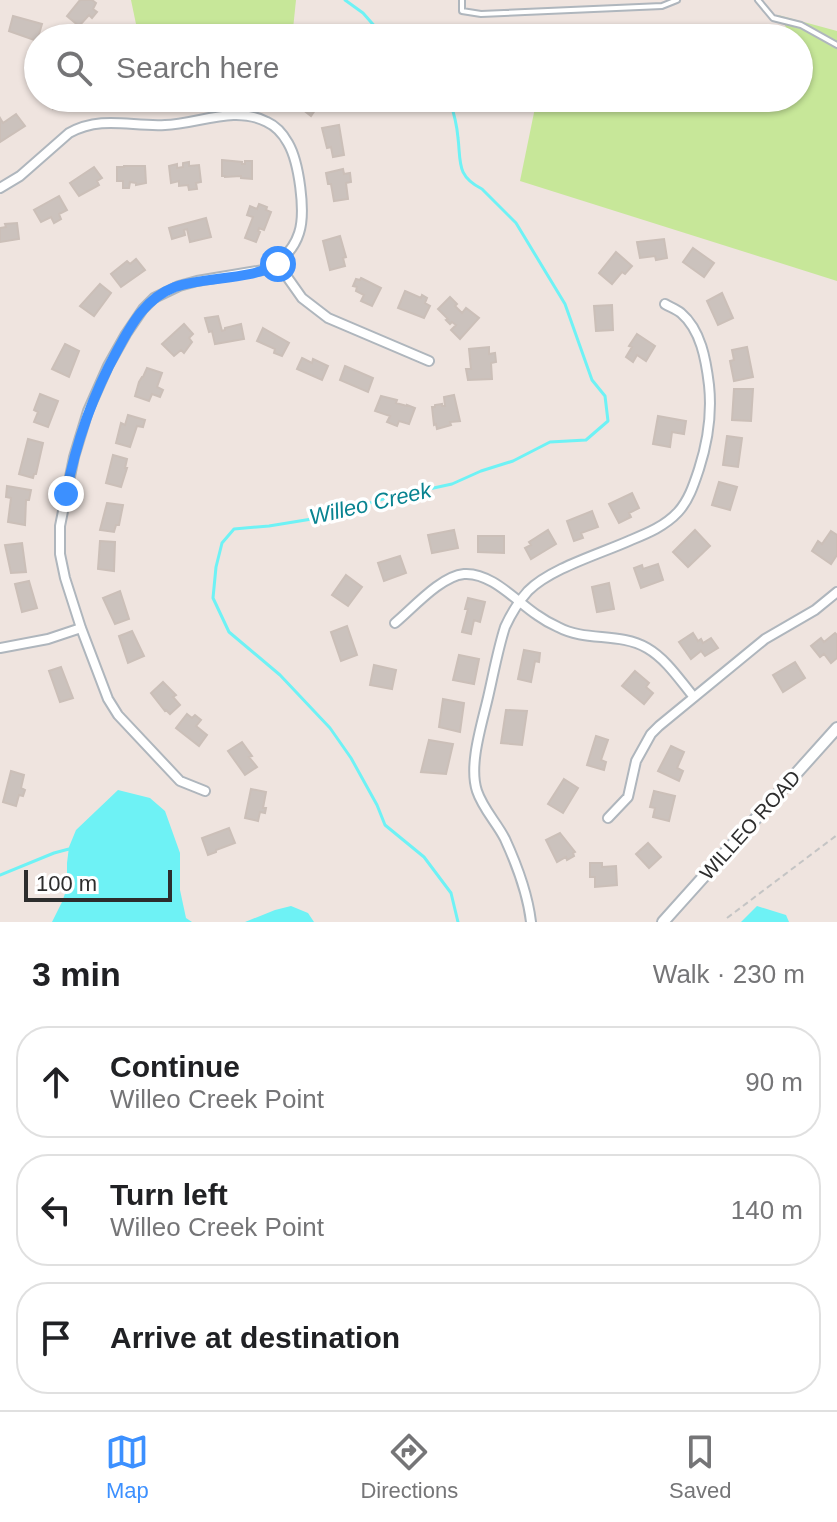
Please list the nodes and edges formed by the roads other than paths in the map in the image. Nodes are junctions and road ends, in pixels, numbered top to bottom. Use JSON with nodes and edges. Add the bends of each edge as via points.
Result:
{"nodes":[{"id":1,"x":462,"y":0,"type":"edge"},
{"id":2,"x":677,"y":0,"type":"edge"},
{"id":3,"x":758,"y":0,"type":"edge"},
{"id":4,"x":797,"y":24,"type":"edge"},
{"id":5,"x":813,"y":32,"type":"edge"},
{"id":6,"x":837,"y":45,"type":"edge"},
{"id":7,"x":0,"y":188,"type":"edge"},
{"id":8,"x":278,"y":264,"type":"junction"},
{"id":9,"x":665,"y":304,"type":"dead end"},
{"id":10,"x":429,"y":361,"type":"dead end"},
{"id":11,"x":837,"y":592,"type":"edge"},
{"id":12,"x":519,"y":602,"type":"junction"},
{"id":13,"x":395,"y":623,"type":"dead end"},
{"id":14,"x":81,"y":628,"type":"junction"},
{"id":15,"x":0,"y":648,"type":"edge"},
{"id":16,"x":693,"y":696,"type":"junction"},
{"id":17,"x":837,"y":728,"type":"edge"},
{"id":18,"x":205,"y":791,"type":"dead end"},
{"id":19,"x":608,"y":818,"type":"dead end"},
{"id":20,"x":531,"y":922,"type":"edge"},
{"id":21,"x":663,"y":922,"type":"edge"}],
"edges":[{"from":1,"to":2,"type":"lane","via":[[462,11],[481,14],[662,6]]},
{"from":3,"to":4,"type":"lane","via":[[773,18]]},
{"from":5,"to":6,"type":"lane"},
{"from":7,"to":8,"type":"street","via":[[60,139],[88,125],[256,117],[288,142],[295,160],[302,215],[299,233]]},
{"from":8,"to":10,"type":"street","via":[[302,298],[328,318]]},
{"from":8,"to":14,"type":"street","via":[[189,283],[154,298],[108,366],[82,428],[60,526],[62,567]]},
{"from":9,"to":12,"type":"street","via":[[693,329],[707,366],[709,426],[691,492],[660,527],[550,575]]},
{"from":11,"to":16,"type":"street","via":[[765,639]]},
{"from":12,"to":13,"type":"street","via":[[491,581],[462,574],[439,585]]},
{"from":12,"to":16,"type":"street","via":[[563,630],[644,646]]},
{"from":12,"to":20,"type":"street","via":[[501,641],[474,771],[477,793],[510,851]]},
{"from":14,"to":15,"type":"street"},
{"from":14,"to":18,"type":"street","via":[[118,715],[180,781]]},
{"from":16,"to":19,"type":"street","via":[[651,734],[636,761],[628,797]]},
{"from":17,"to":21,"type":"street","name":"WILLEO ROAD"}]}
